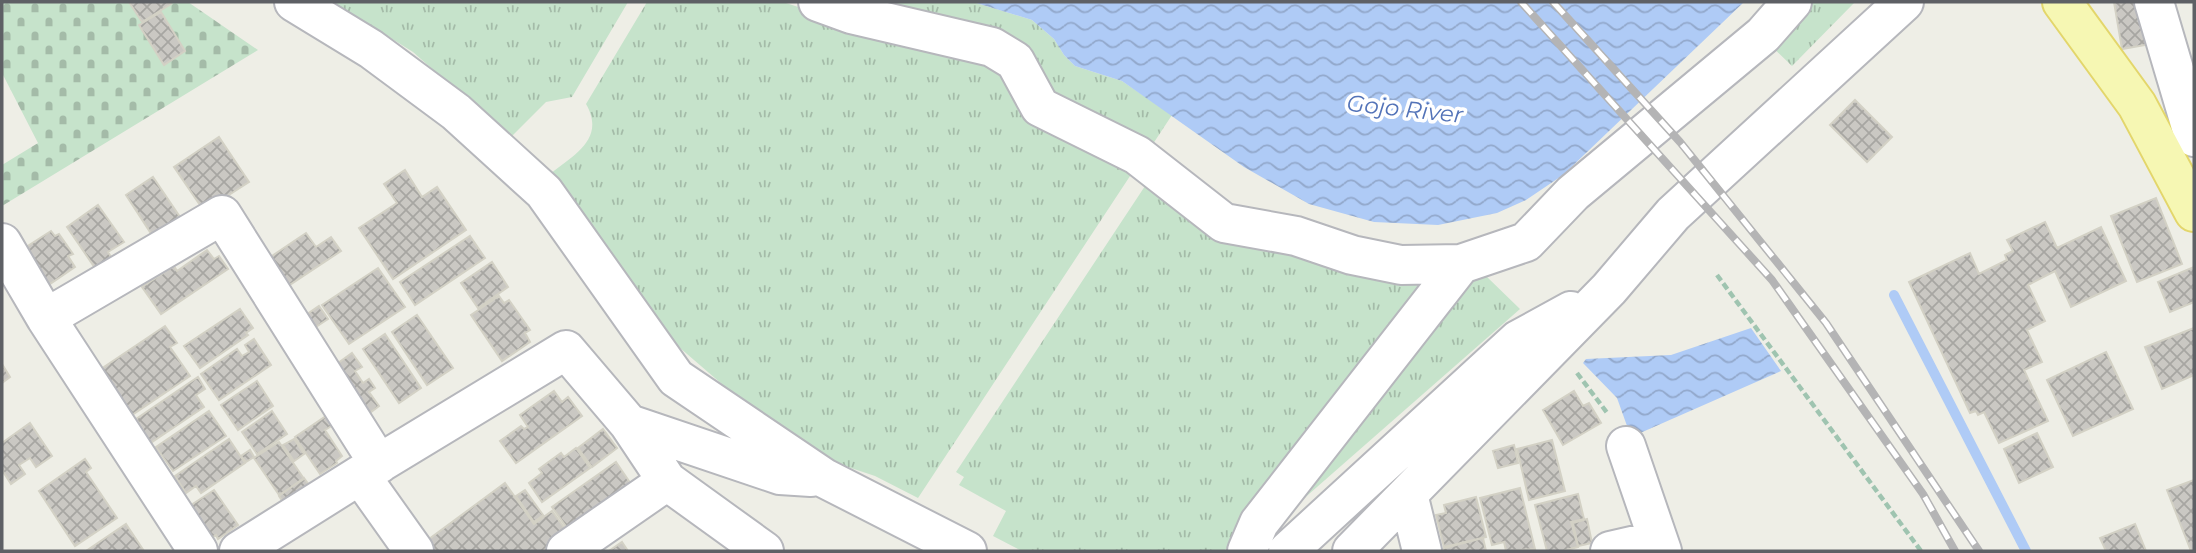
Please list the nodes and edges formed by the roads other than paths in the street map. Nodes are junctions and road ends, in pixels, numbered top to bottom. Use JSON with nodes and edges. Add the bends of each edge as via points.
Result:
{"nodes":[{"id":1,"x":294,"y":2,"type":"edge"},
{"id":2,"x":818,"y":2,"type":"edge"},
{"id":3,"x":1793,"y":2,"type":"edge"},
{"id":4,"x":1905,"y":2,"type":"edge"},
{"id":5,"x":2062,"y":2,"type":"edge"},
{"id":6,"x":2154,"y":2,"type":"edge"},
{"id":7,"x":2194,"y":137,"type":"edge"},
{"id":8,"x":2194,"y":212,"type":"edge"},
{"id":9,"x":2,"y":243,"type":"edge"},
{"id":10,"x":1461,"y":264,"type":"junction"},
{"id":11,"x":1609,"y":289,"type":"junction"},
{"id":12,"x":46,"y":317,"type":"junction"},
{"id":13,"x":629,"y":424,"type":"junction"},
{"id":14,"x":1626,"y":446,"type":"road end"},
{"id":15,"x":369,"y":469,"type":"junction"},
{"id":16,"x":824,"y":478,"type":"junction"},
{"id":17,"x":667,"y":481,"type":"junction"},
{"id":18,"x":1408,"y":494,"type":"junction"},
{"id":19,"x":1660,"y":545,"type":"edge"},
{"id":20,"x":198,"y":551,"type":"edge"},
{"id":21,"x":239,"y":551,"type":"edge"},
{"id":22,"x":414,"y":551,"type":"edge"},
{"id":23,"x":566,"y":551,"type":"edge"},
{"id":24,"x":764,"y":551,"type":"edge"},
{"id":25,"x":967,"y":551,"type":"edge"},
{"id":26,"x":1247,"y":551,"type":"edge"},
{"id":27,"x":1288,"y":551,"type":"edge"},
{"id":28,"x":1352,"y":551,"type":"edge"},
{"id":29,"x":1422,"y":551,"type":"edge"},
{"id":30,"x":1610,"y":551,"type":"edge"}],
"edges":[{"from":1,"to":16,"type":"street","via":[[371,49],[456,112],[544,192],[676,378]]},
{"from":2,"to":10,"type":"street","via":[[992,47],[1015,61],[1040,107],[1137,155],[1224,223],[1296,236],[1401,265]]},
{"from":3,"to":10,"type":"street","via":[[1763,35],[1573,193],[1526,242]]},
{"from":4,"to":11,"type":"street","via":[[1672,214]]},
{"from":5,"to":8,"type":"main road","via":[[2137,104]]},
{"from":6,"to":7,"type":"street"},
{"from":9,"to":12,"type":"street"},
{"from":10,"to":26,"type":"street","via":[[1259,523]]},
{"from":11,"to":18,"type":"street"},
{"from":11,"to":27,"type":"street","via":[[1518,340]]},
{"from":12,"to":15,"type":"street","via":[[222,215]]},
{"from":12,"to":20,"type":"street"},
{"from":13,"to":15,"type":"street","via":[[566,350]]},
{"from":13,"to":16,"type":"street","via":[[780,475]]},
{"from":13,"to":17,"type":"street"},
{"from":14,"to":19,"type":"street"},
{"from":15,"to":21,"type":"street"},
{"from":15,"to":22,"type":"street"},
{"from":16,"to":25,"type":"street"},
{"from":17,"to":23,"type":"street"},
{"from":17,"to":24,"type":"street"},
{"from":18,"to":28,"type":"street"},
{"from":18,"to":29,"type":"street"},
{"from":19,"to":30,"type":"street"}]}
